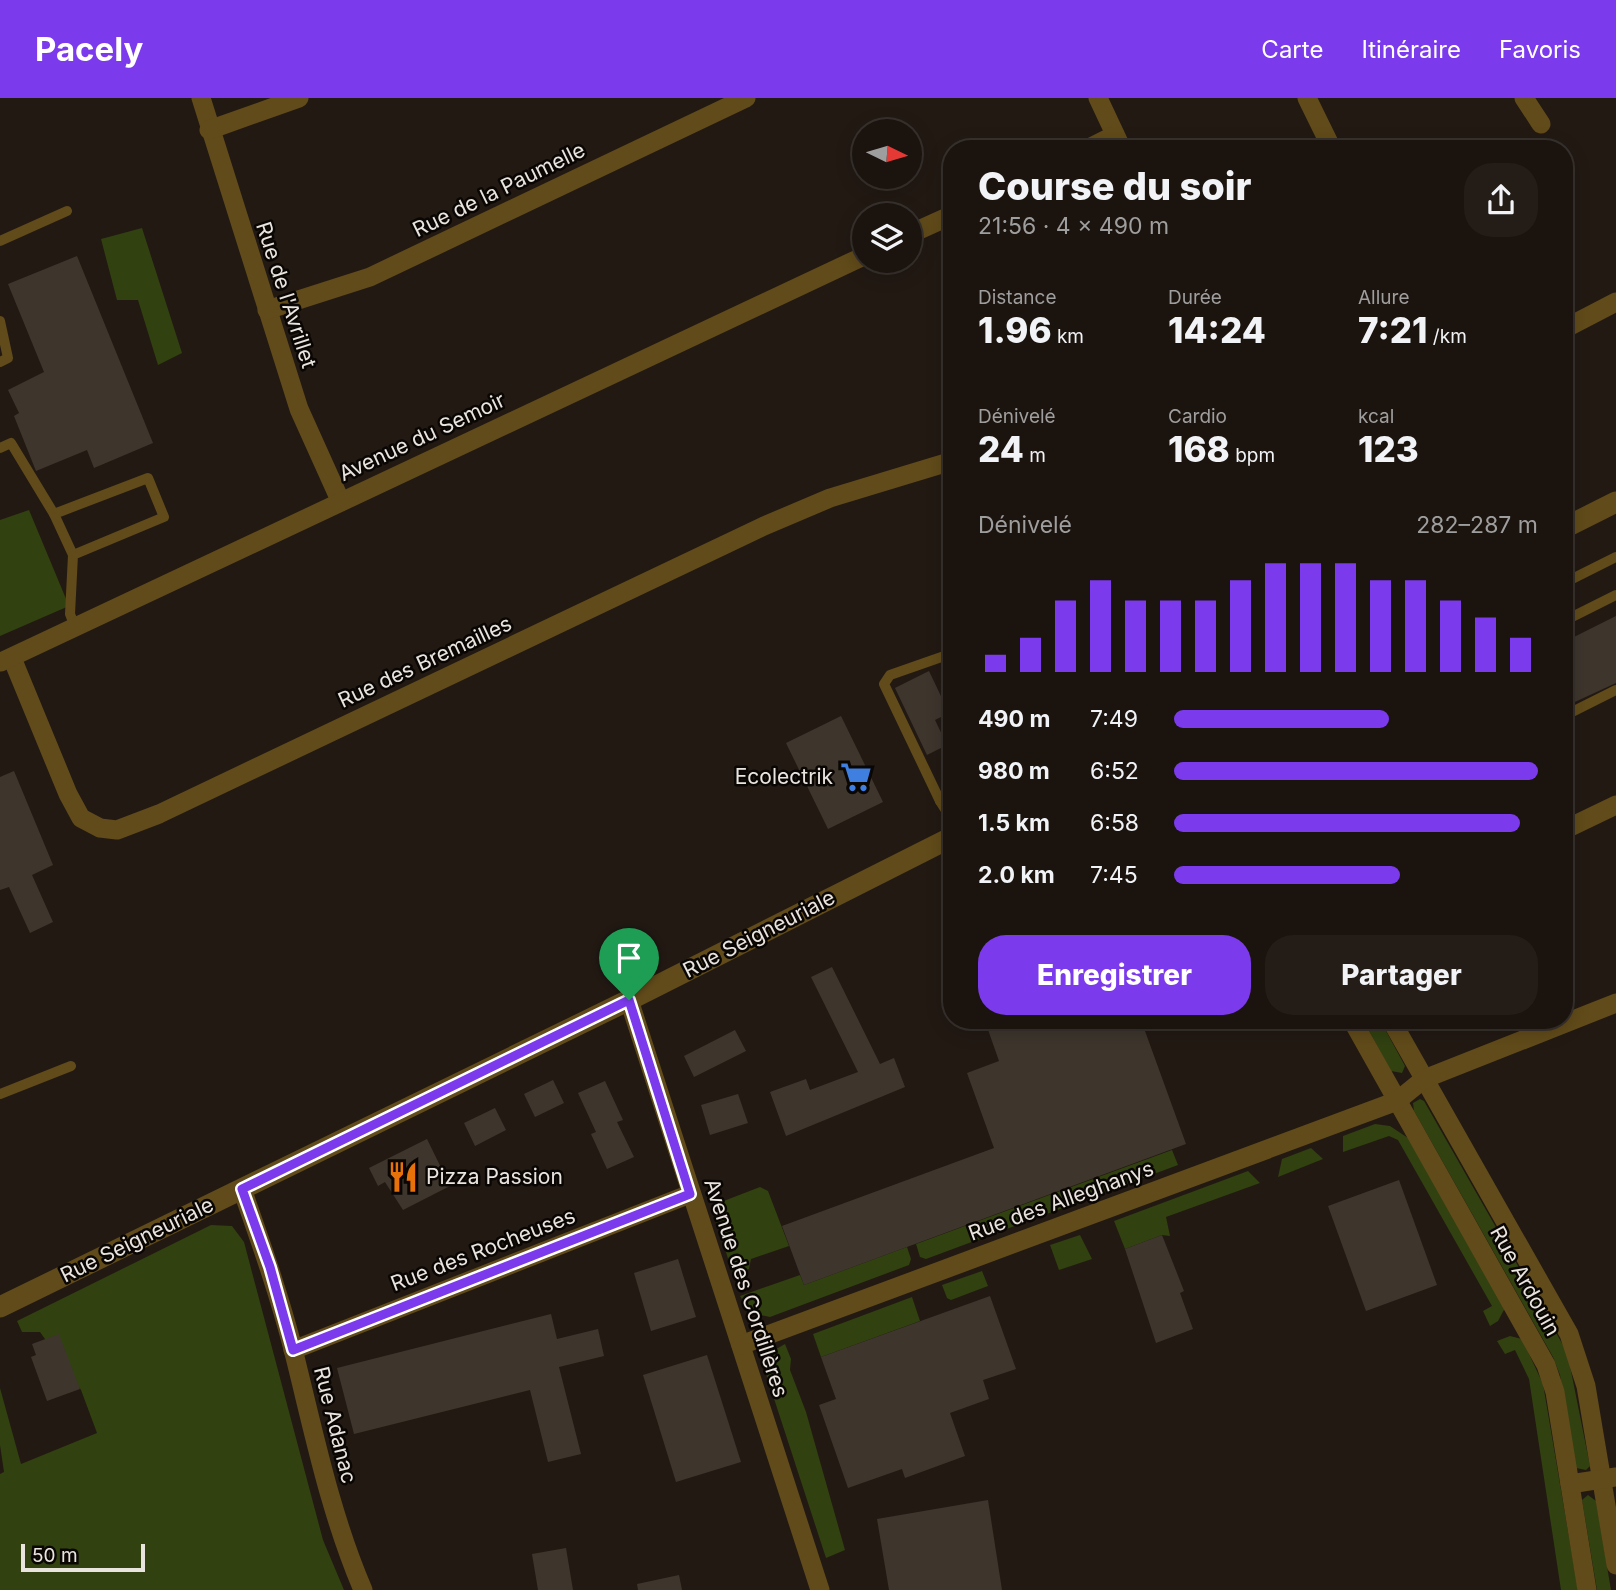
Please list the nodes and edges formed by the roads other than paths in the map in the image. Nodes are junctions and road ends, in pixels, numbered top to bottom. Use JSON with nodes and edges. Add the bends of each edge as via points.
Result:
{"nodes":[{"id":1,"x":201,"y":98,"type":"edge"},
{"id":2,"x":299,"y":98,"type":"edge"},
{"id":3,"x":1098,"y":98,"type":"edge"},
{"id":4,"x":1307,"y":98,"type":"edge"},
{"id":5,"x":1524,"y":98,"type":"edge"},
{"id":6,"x":734,"y":101,"type":"edge"},
{"id":7,"x":1541,"y":124,"type":"dead end"},
{"id":8,"x":209,"y":130,"type":"junction"},
{"id":9,"x":1117,"y":140,"type":"edge"},
{"id":10,"x":1328,"y":140,"type":"edge"},
{"id":11,"x":66,"y":211,"type":"dead end"},
{"id":12,"x":943,"y":222,"type":"edge"},
{"id":13,"x":922,"y":230,"type":"edge"},
{"id":14,"x":0,"y":241,"type":"edge"},
{"id":15,"x":852,"y":262,"type":"edge"},
{"id":16,"x":1616,"y":302,"type":"edge"},
{"id":17,"x":267,"y":310,"type":"junction"},
{"id":18,"x":0,"y":321,"type":"edge"},
{"id":19,"x":1573,"y":324,"type":"edge"},
{"id":20,"x":0,"y":362,"type":"edge"},
{"id":21,"x":0,"y":447,"type":"edge"},
{"id":22,"x":943,"y":464,"type":"edge"},
{"id":23,"x":340,"y":500,"type":"junction"},
{"id":24,"x":1616,"y":502,"type":"edge"},
{"id":25,"x":54,"y":514,"type":"junction"},
{"id":26,"x":1573,"y":524,"type":"edge"},
{"id":27,"x":73,"y":555,"type":"junction"},
{"id":28,"x":1616,"y":557,"type":"edge"},
{"id":29,"x":1573,"y":578,"type":"edge"},
{"id":30,"x":1616,"y":595,"type":"edge"},
{"id":31,"x":1573,"y":616,"type":"edge"},
{"id":32,"x":75,"y":627,"type":"junction"},
{"id":33,"x":943,"y":658,"type":"edge"},
{"id":34,"x":6,"y":660,"type":"edge"},
{"id":35,"x":1616,"y":690,"type":"edge"},
{"id":36,"x":1573,"y":712,"type":"edge"},
{"id":37,"x":943,"y":800,"type":"edge"},
{"id":38,"x":940,"y":801,"type":"junction"},
{"id":39,"x":1616,"y":805,"type":"edge"},
{"id":40,"x":943,"y":806,"type":"edge"},
{"id":41,"x":1573,"y":826,"type":"edge"},
{"id":42,"x":943,"y":842,"type":"edge"},
{"id":43,"x":629,"y":1000,"type":"junction"},
{"id":44,"x":1616,"y":1003,"type":"edge"},
{"id":45,"x":1573,"y":1020,"type":"edge"},
{"id":46,"x":1357,"y":1029,"type":"edge"},
{"id":47,"x":1396,"y":1029,"type":"edge"},
{"id":48,"x":1550,"y":1029,"type":"edge"},
{"id":49,"x":71,"y":1066,"type":"dead end"},
{"id":50,"x":1424,"y":1079,"type":"junction"},
{"id":51,"x":0,"y":1094,"type":"edge"},
{"id":52,"x":1397,"y":1101,"type":"junction"},
{"id":53,"x":242,"y":1189,"type":"junction"},
{"id":54,"x":690,"y":1194,"type":"junction"},
{"id":55,"x":0,"y":1307,"type":"edge"},
{"id":56,"x":741,"y":1345,"type":"junction"},
{"id":57,"x":293,"y":1350,"type":"junction"},
{"id":58,"x":1609,"y":1478,"type":"edge"},
{"id":59,"x":1570,"y":1485,"type":"junction"},
{"id":60,"x":1616,"y":1565,"type":"edge"},
{"id":61,"x":363,"y":1590,"type":"edge"},
{"id":62,"x":820,"y":1590,"type":"edge"},
{"id":63,"x":1587,"y":1590,"type":"edge"}],
"edges":[{"from":1,"to":8,"type":"street","name":"Rue de l'Avrillet"},
{"from":2,"to":8,"type":"street"},
{"from":3,"to":9,"type":"street"},
{"from":4,"to":10,"type":"street"},
{"from":5,"to":7,"type":"street"},
{"from":6,"to":17,"type":"street","name":"Rue de la Paumelle","via":[[370,277]]},
{"from":8,"to":17,"type":"street","name":"Rue de l'Avrillet"},
{"from":11,"to":14,"type":"lane"},
{"from":12,"to":13,"type":"street"},
{"from":15,"to":23,"type":"street","name":"Avenue du Semoir"},
{"from":16,"to":19,"type":"street"},
{"from":17,"to":23,"type":"street","name":"Rue de l'Avrillet","via":[[299,409]]},
{"from":18,"to":20,"type":"lane","via":[[8,358]]},
{"from":21,"to":25,"type":"lane","via":[[11,443]]},
{"from":22,"to":34,"type":"street","name":"Rue des Bremailles","via":[[830,498],[764,526],[117,831],[81,818]]},
{"from":23,"to":32,"type":"street","name":"Avenue du Semoir"},
{"from":24,"to":26,"type":"street"},
{"from":25,"to":27,"type":"lane"},
{"from":25,"to":27,"type":"lane","via":[[148,478],[164,517]]},
{"from":27,"to":32,"type":"lane","via":[[70,614]]},
{"from":28,"to":29,"type":"lane"},
{"from":30,"to":31,"type":"lane"},
{"from":32,"to":34,"type":"street","name":"Avenue du Semoir"},
{"from":33,"to":38,"type":"lane","via":[[890,675],[884,684]]},
{"from":35,"to":36,"type":"lane"},
{"from":37,"to":38,"type":"lane"},
{"from":38,"to":40,"type":"lane"},
{"from":39,"to":41,"type":"street"},
{"from":42,"to":43,"type":"street","name":"Rue Seigneuriale"},
{"from":43,"to":53,"type":"street","name":"Rue Seigneuriale"},
{"from":43,"to":54,"type":"street","name":"Avenue des Cordillères"},
{"from":44,"to":45,"type":"street","name":"Rue des Alleghanys"},
{"from":46,"to":52,"type":"street","name":"Rue Ardouin"},
{"from":47,"to":50,"type":"street","name":"Rue Ardouin"},
{"from":48,"to":50,"type":"street","name":"Rue des Alleghanys"},
{"from":49,"to":51,"type":"lane"},
{"from":50,"to":52,"type":"street","name":"Rue des Alleghanys"},
{"from":50,"to":58,"type":"street","name":"Rue Ardouin","via":[[1569,1334]]},
{"from":52,"to":56,"type":"street","name":"Rue des Alleghanys"},
{"from":52,"to":59,"type":"street","name":"Rue Ardouin","via":[[1546,1365],[1555,1392]]},
{"from":53,"to":55,"type":"street","name":"Rue Seigneuriale"},
{"from":53,"to":57,"type":"street","name":"Rue Adanac"},
{"from":54,"to":56,"type":"street","name":"Avenue des Cordillères"},
{"from":54,"to":57,"type":"street","name":"Rue des Rocheuses"},
{"from":56,"to":62,"type":"street","name":"Avenue des Cordillères"},
{"from":57,"to":61,"type":"street","name":"Rue Adanac","via":[[333,1515]]},
{"from":58,"to":59,"type":"street"},
{"from":58,"to":60,"type":"street","name":"Rue Ardouin"},
{"from":59,"to":63,"type":"street","name":"Rue Ardouin"}]}
